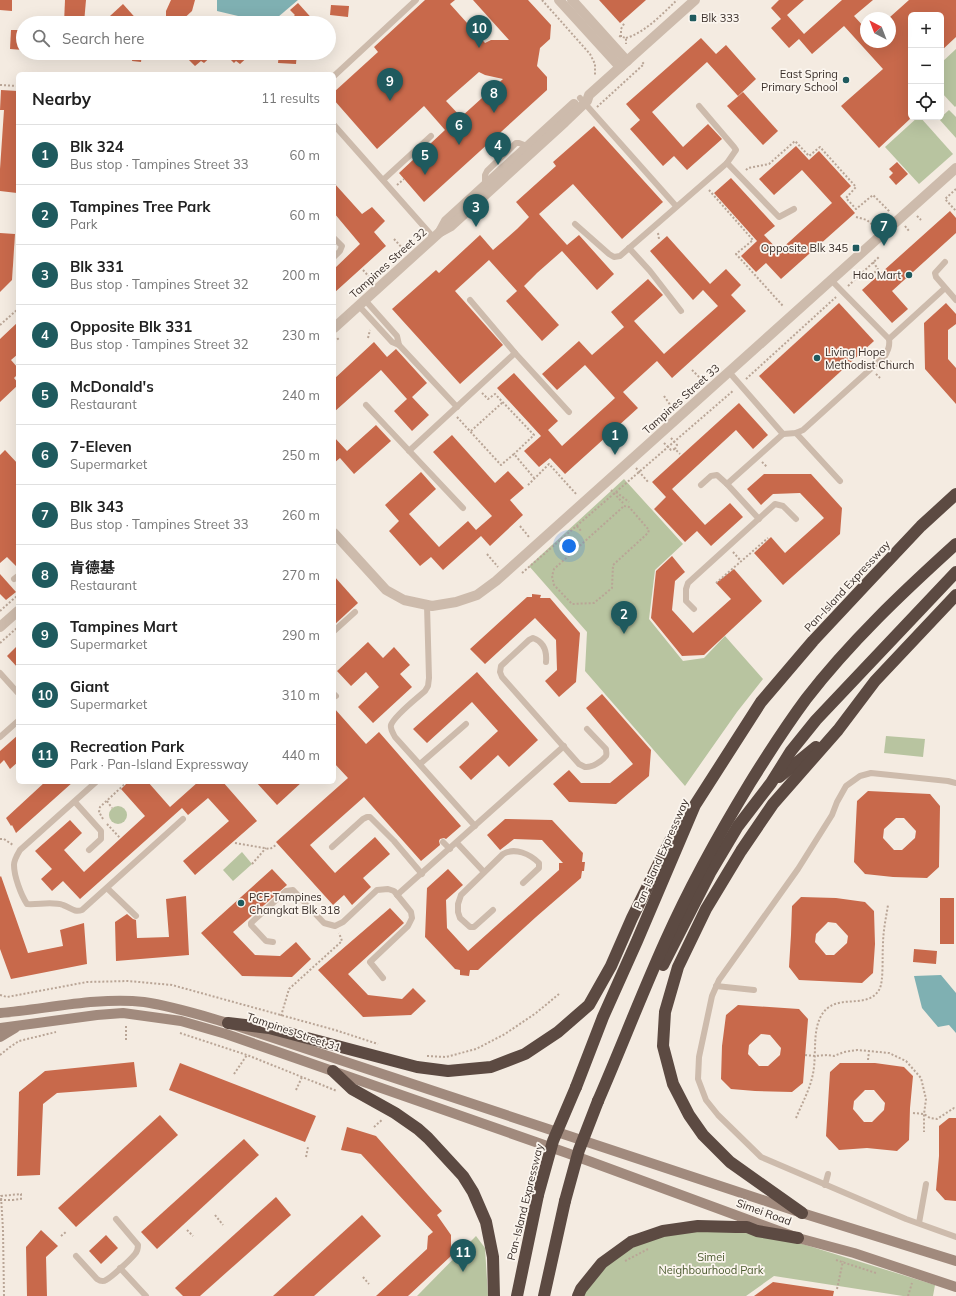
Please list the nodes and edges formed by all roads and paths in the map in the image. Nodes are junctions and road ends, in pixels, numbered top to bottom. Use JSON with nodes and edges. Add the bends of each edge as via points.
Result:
{"nodes":[{"id":1,"x":416,"y":0,"type":"edge"},
{"id":2,"x":542,"y":0,"type":"edge"},
{"id":3,"x":559,"y":0,"type":"edge"},
{"id":4,"x":572,"y":0,"type":"edge"},
{"id":5,"x":677,"y":0,"type":"edge"},
{"id":6,"x":695,"y":0,"type":"edge"},
{"id":7,"x":625,"y":22,"type":"dead end"},
{"id":8,"x":621,"y":38,"type":"dead end"},
{"id":9,"x":626,"y":38,"type":"dead end"},
{"id":10,"x":623,"y":64,"type":"junction"},
{"id":11,"x":336,"y":74,"type":"edge"},
{"id":12,"x":594,"y":79,"type":"dead end"},
{"id":13,"x":0,"y":85,"type":"edge"},
{"id":14,"x":16,"y":86,"type":"edge"},
{"id":15,"x":585,"y":99,"type":"junction"},
{"id":16,"x":699,"y":106,"type":"dead end"},
{"id":17,"x":336,"y":127,"type":"edge"},
{"id":18,"x":431,"y":136,"type":"dead end"},
{"id":19,"x":727,"y":163,"type":"junction"},
{"id":20,"x":956,"y":168,"type":"edge"},
{"id":21,"x":740,"y":176,"type":"junction"},
{"id":22,"x":383,"y":180,"type":"junction"},
{"id":23,"x":702,"y":183,"type":"junction"},
{"id":24,"x":956,"y":189,"type":"edge"},
{"id":25,"x":676,"y":206,"type":"junction"},
{"id":26,"x":794,"y":209,"type":"dead end"},
{"id":27,"x":956,"y":211,"type":"edge"},
{"id":28,"x":890,"y":212,"type":"dead end"},
{"id":29,"x":856,"y":217,"type":"dead end"},
{"id":30,"x":575,"y":224,"type":"dead end"},
{"id":31,"x":883,"y":234,"type":"junction"},
{"id":32,"x":437,"y":235,"type":"junction"},
{"id":33,"x":394,"y":239,"type":"dead end"},
{"id":34,"x":336,"y":240,"type":"edge"},
{"id":35,"x":629,"y":248,"type":"junction"},
{"id":36,"x":404,"y":250,"type":"dead end"},
{"id":37,"x":336,"y":255,"type":"edge"},
{"id":38,"x":879,"y":257,"type":"dead end"},
{"id":39,"x":873,"y":262,"type":"junction"},
{"id":40,"x":945,"y":262,"type":"dead end"},
{"id":41,"x":363,"y":270,"type":"dead end"},
{"id":42,"x":877,"y":275,"type":"dead end"},
{"id":43,"x":832,"y":280,"type":"junction"},
{"id":44,"x":378,"y":287,"type":"junction"},
{"id":45,"x":946,"y":288,"type":"junction"},
{"id":46,"x":842,"y":291,"type":"junction"},
{"id":47,"x":470,"y":300,"type":"dead end"},
{"id":48,"x":956,"y":300,"type":"edge"},
{"id":49,"x":362,"y":303,"type":"junction"},
{"id":50,"x":783,"y":306,"type":"dead end"},
{"id":51,"x":681,"y":310,"type":"dead end"},
{"id":52,"x":16,"y":311,"type":"edge"},
{"id":53,"x":0,"y":325,"type":"edge"},
{"id":54,"x":336,"y":326,"type":"edge"},
{"id":55,"x":889,"y":339,"type":"junction"},
{"id":56,"x":515,"y":353,"type":"junction"},
{"id":57,"x":692,"y":370,"type":"dead end"},
{"id":58,"x":729,"y":372,"type":"junction"},
{"id":59,"x":740,"y":385,"type":"junction"},
{"id":60,"x":477,"y":388,"type":"junction"},
{"id":61,"x":711,"y":389,"type":"junction"},
{"id":62,"x":664,"y":396,"type":"dead end"},
{"id":63,"x":503,"y":402,"type":"junction"},
{"id":64,"x":366,"y":405,"type":"dead end"},
{"id":65,"x":454,"y":409,"type":"junction"},
{"id":66,"x":673,"y":409,"type":"dead end"},
{"id":67,"x":569,"y":412,"type":"dead end"},
{"id":68,"x":471,"y":431,"type":"junction"},
{"id":69,"x":661,"y":433,"type":"junction"},
{"id":70,"x":796,"y":433,"type":"junction"},
{"id":71,"x":783,"y":434,"type":"junction"},
{"id":72,"x":674,"y":442,"type":"junction"},
{"id":73,"x":668,"y":447,"type":"junction"},
{"id":74,"x":676,"y":449,"type":"junction"},
{"id":75,"x":409,"y":451,"type":"junction"},
{"id":76,"x":514,"y":454,"type":"junction"},
{"id":77,"x":680,"y":454,"type":"dead end"},
{"id":78,"x":630,"y":461,"type":"junction"},
{"id":79,"x":639,"y":472,"type":"junction"},
{"id":80,"x":534,"y":479,"type":"junction"},
{"id":81,"x":840,"y":481,"type":"dead end"},
{"id":82,"x":605,"y":483,"type":"junction"},
{"id":83,"x":649,"y":483,"type":"dead end"},
{"id":84,"x":528,"y":484,"type":"dead end"},
{"id":85,"x":727,"y":484,"type":"junction"},
{"id":86,"x":701,"y":485,"type":"dead end"},
{"id":87,"x":615,"y":493,"type":"junction"},
{"id":88,"x":956,"y":494,"type":"edge"},
{"id":89,"x":579,"y":497,"type":"dead end"},
{"id":90,"x":629,"y":502,"type":"dead end"},
{"id":91,"x":623,"y":503,"type":"dead end"},
{"id":92,"x":463,"y":508,"type":"dead end"},
{"id":93,"x":759,"y":519,"type":"junction"},
{"id":94,"x":796,"y":519,"type":"dead end"},
{"id":95,"x":520,"y":526,"type":"dead end"},
{"id":96,"x":576,"y":526,"type":"junction"},
{"id":97,"x":554,"y":530,"type":"junction"},
{"id":98,"x":581,"y":531,"type":"dead end"},
{"id":99,"x":336,"y":535,"type":"edge"},
{"id":100,"x":768,"y":538,"type":"dead end"},
{"id":101,"x":531,"y":539,"type":"dead end"},
{"id":102,"x":562,"y":539,"type":"junction"},
{"id":103,"x":956,"y":544,"type":"edge"},
{"id":104,"x":573,"y":551,"type":"junction"},
{"id":105,"x":487,"y":554,"type":"dead end"},
{"id":106,"x":494,"y":572,"type":"dead end"},
{"id":107,"x":956,"y":572,"type":"edge"},
{"id":108,"x":517,"y":577,"type":"dead end"},
{"id":109,"x":716,"y":583,"type":"dead end"},
{"id":110,"x":956,"y":595,"type":"edge"},
{"id":111,"x":16,"y":597,"type":"edge"},
{"id":112,"x":427,"y":605,"type":"junction"},
{"id":113,"x":694,"y":609,"type":"dead end"},
{"id":114,"x":0,"y":611,"type":"edge"},
{"id":115,"x":355,"y":612,"type":"dead end"},
{"id":116,"x":16,"y":613,"type":"edge"},
{"id":117,"x":0,"y":627,"type":"edge"},
{"id":118,"x":16,"y":629,"type":"edge"},
{"id":119,"x":336,"y":629,"type":"edge"},
{"id":120,"x":0,"y":643,"type":"edge"},
{"id":121,"x":546,"y":662,"type":"dead end"},
{"id":122,"x":0,"y":673,"type":"edge"},
{"id":123,"x":16,"y":691,"type":"edge"},
{"id":124,"x":16,"y":723,"type":"edge"},
{"id":125,"x":466,"y":724,"type":"dead end"},
{"id":126,"x":587,"y":729,"type":"dead end"},
{"id":127,"x":838,"y":730,"type":"junction"},
{"id":128,"x":0,"y":737,"type":"edge"},
{"id":129,"x":564,"y":746,"type":"junction"},
{"id":130,"x":420,"y":764,"type":"junction"},
{"id":131,"x":770,"y":783,"type":"junction"},
{"id":132,"x":956,"y":783,"type":"edge"},
{"id":133,"x":94,"y":784,"type":"edge"},
{"id":134,"x":125,"y":784,"type":"edge"},
{"id":135,"x":106,"y":801,"type":"junction"},
{"id":136,"x":75,"y":802,"type":"junction"},
{"id":137,"x":695,"y":805,"type":"junction"},
{"id":138,"x":112,"y":808,"type":"dead end"},
{"id":139,"x":182,"y":819,"type":"dead end"},
{"id":140,"x":111,"y":821,"type":"dead end"},
{"id":141,"x":108,"y":824,"type":"junction"},
{"id":142,"x":475,"y":826,"type":"junction"},
{"id":143,"x":120,"y":838,"type":"dead end"},
{"id":144,"x":0,"y":839,"type":"edge"},
{"id":145,"x":443,"y":842,"type":"dead end"},
{"id":146,"x":235,"y":843,"type":"dead end"},
{"id":147,"x":457,"y":843,"type":"junction"},
{"id":148,"x":276,"y":845,"type":"dead end"},
{"id":149,"x":332,"y":847,"type":"dead end"},
{"id":150,"x":266,"y":848,"type":"junction"},
{"id":151,"x":450,"y":849,"type":"junction"},
{"id":152,"x":20,"y":850,"type":"junction"},
{"id":153,"x":89,"y":850,"type":"dead end"},
{"id":154,"x":252,"y":864,"type":"dead end"},
{"id":155,"x":484,"y":872,"type":"junction"},
{"id":156,"x":422,"y":874,"type":"junction"},
{"id":157,"x":523,"y":882,"type":"dead end"},
{"id":158,"x":107,"y":888,"type":"junction"},
{"id":159,"x":397,"y":895,"type":"junction"},
{"id":160,"x":888,"y":906,"type":"dead end"},
{"id":161,"x":493,"y":910,"type":"dead end"},
{"id":162,"x":136,"y":916,"type":"dead end"},
{"id":163,"x":335,"y":926,"type":"junction"},
{"id":164,"x":273,"y":942,"type":"dead end"},
{"id":165,"x":383,"y":978,"type":"dead end"},
{"id":166,"x":716,"y":986,"type":"junction"},
{"id":167,"x":754,"y":990,"type":"dead end"},
{"id":168,"x":559,"y":994,"type":"dead end"},
{"id":169,"x":0,"y":995,"type":"edge"},
{"id":170,"x":0,"y":1007,"type":"edge"},
{"id":171,"x":14,"y":1012,"type":"junction"},
{"id":172,"x":0,"y":1013,"type":"edge"},
{"id":173,"x":281,"y":1016,"type":"junction"},
{"id":174,"x":228,"y":1023,"type":"junction"},
{"id":175,"x":126,"y":1024,"type":"dead end"},
{"id":176,"x":19,"y":1026,"type":"junction"},
{"id":177,"x":630,"y":1026,"type":"junction"},
{"id":178,"x":0,"y":1028,"type":"edge"},
{"id":179,"x":59,"y":1031,"type":"dead end"},
{"id":180,"x":178,"y":1032,"type":"dead end"},
{"id":181,"x":0,"y":1037,"type":"edge"},
{"id":182,"x":126,"y":1040,"type":"dead end"},
{"id":183,"x":378,"y":1044,"type":"dead end"},
{"id":184,"x":869,"y":1051,"type":"junction"},
{"id":185,"x":0,"y":1055,"type":"edge"},
{"id":186,"x":247,"y":1055,"type":"junction"},
{"id":187,"x":805,"y":1055,"type":"dead end"},
{"id":188,"x":427,"y":1056,"type":"dead end"},
{"id":189,"x":815,"y":1056,"type":"junction"},
{"id":190,"x":868,"y":1060,"type":"dead end"},
{"id":191,"x":333,"y":1071,"type":"junction"},
{"id":192,"x":234,"y":1074,"type":"dead end"},
{"id":193,"x":302,"y":1077,"type":"junction"},
{"id":194,"x":296,"y":1090,"type":"dead end"},
{"id":195,"x":343,"y":1093,"type":"dead end"},
{"id":196,"x":956,"y":1108,"type":"edge"},
{"id":197,"x":913,"y":1113,"type":"dead end"},
{"id":198,"x":924,"y":1114,"type":"junction"},
{"id":199,"x":387,"y":1116,"type":"dead end"},
{"id":200,"x":796,"y":1118,"type":"dead end"},
{"id":201,"x":374,"y":1126,"type":"dead end"},
{"id":202,"x":924,"y":1132,"type":"dead end"},
{"id":203,"x":573,"y":1137,"type":"joint"},
{"id":204,"x":308,"y":1147,"type":"dead end"},
{"id":205,"x":306,"y":1157,"type":"dead end"},
{"id":206,"x":828,"y":1174,"type":"dead end"},
{"id":207,"x":926,"y":1184,"type":"dead end"},
{"id":208,"x":825,"y":1185,"type":"junction"},
{"id":209,"x":0,"y":1200,"type":"edge"},
{"id":210,"x":802,"y":1213,"type":"junction"},
{"id":211,"x":214,"y":1215,"type":"dead end"},
{"id":212,"x":116,"y":1219,"type":"dead end"},
{"id":213,"x":919,"y":1224,"type":"junction"},
{"id":214,"x":223,"y":1225,"type":"dead end"},
{"id":215,"x":187,"y":1230,"type":"dead end"},
{"id":216,"x":67,"y":1231,"type":"dead end"},
{"id":217,"x":61,"y":1236,"type":"dead end"},
{"id":218,"x":193,"y":1236,"type":"dead end"},
{"id":219,"x":956,"y":1237,"type":"edge"},
{"id":220,"x":798,"y":1238,"type":"junction"},
{"id":221,"x":653,"y":1247,"type":"dead end"},
{"id":222,"x":76,"y":1256,"type":"dead end"},
{"id":223,"x":835,"y":1260,"type":"dead end"},
{"id":224,"x":956,"y":1261,"type":"edge"},
{"id":225,"x":623,"y":1263,"type":"dead end"},
{"id":226,"x":120,"y":1268,"type":"junction"},
{"id":227,"x":841,"y":1268,"type":"dead end"},
{"id":228,"x":877,"y":1273,"type":"dead end"},
{"id":229,"x":363,"y":1277,"type":"dead end"},
{"id":230,"x":912,"y":1283,"type":"dead end"},
{"id":231,"x":369,"y":1284,"type":"dead end"},
{"id":232,"x":956,"y":1287,"type":"edge"},
{"id":233,"x":837,"y":1289,"type":"dead end"},
{"id":234,"x":4,"y":1296,"type":"edge"},
{"id":235,"x":146,"y":1296,"type":"edge"},
{"id":236,"x":494,"y":1296,"type":"edge"},
{"id":237,"x":517,"y":1296,"type":"edge"},
{"id":238,"x":544,"y":1296,"type":"edge"},
{"id":239,"x":578,"y":1296,"type":"edge"},
{"id":240,"x":908,"y":1296,"type":"edge"}],
"edges":[{"from":1,"to":11,"type":"lane"},
{"from":2,"to":12,"type":"path","via":[[590,54],[596,67]]},
{"from":3,"to":10,"type":"street"},
{"from":4,"to":10,"type":"street"},
{"from":5,"to":9,"type":"path","via":[[644,29]]},
{"from":6,"to":10,"type":"street"},
{"from":7,"to":8,"type":"path","via":[[621,28]]},
{"from":10,"to":15,"type":"street","name":"Tampines Street 32"},
{"from":13,"to":14,"type":"path"},
{"from":15,"to":25,"type":"lane"},
{"from":15,"to":32,"type":"street","name":"Tampines Street 32","via":[[565,122],[451,226]]},
{"from":15,"to":32,"type":"street","name":"Tampines Street 32","via":[[527,146],[446,221]]},
{"from":16,"to":19,"type":"lane","via":[[736,150]]},
{"from":17,"to":22,"type":"lane"},
{"from":18,"to":22,"type":"lane"},
{"from":19,"to":21,"type":"lane"},
{"from":19,"to":23,"type":"lane"},
{"from":20,"to":31,"type":"street","name":"Tampines Street 33"},
{"from":21,"to":26,"type":"lane","via":[[780,218]]},
{"from":21,"to":28,"type":"path","via":[[748,168],[769,164],[795,141],[808,156],[820,147],[856,187],[846,198],[856,209],[873,195]]},
{"from":22,"to":32,"type":"lane"},
{"from":23,"to":25,"type":"lane"},
{"from":23,"to":50,"type":"path","via":[[753,240],[736,254]]},
{"from":24,"to":27,"type":"path","via":[[946,199]]},
{"from":25,"to":35,"type":"lane"},
{"from":29,"to":31,"type":"path","via":[[867,220]]},
{"from":30,"to":35,"type":"lane","via":[[614,257],[620,256]]},
{"from":31,"to":43,"type":"street","name":"Tampines Street 33"},
{"from":32,"to":44,"type":"street","name":"Tampines Street 32"},
{"from":33,"to":36,"type":"path"},
{"from":34,"to":37,"type":"lane","via":[[342,246]]},
{"from":35,"to":51,"type":"lane"},
{"from":38,"to":39,"type":"path"},
{"from":39,"to":42,"type":"path","via":[[878,268],[875,272]]},
{"from":39,"to":46,"type":"path"},
{"from":40,"to":45,"type":"lane","via":[[935,273]]},
{"from":41,"to":44,"type":"path"},
{"from":43,"to":46,"type":"lane"},
{"from":43,"to":58,"type":"street","name":"Tampines Street 33"},
{"from":44,"to":49,"type":"street","name":"Tampines Street 32"},
{"from":45,"to":48,"type":"lane"},
{"from":45,"to":55,"type":"lane"},
{"from":46,"to":55,"type":"lane"},
{"from":46,"to":59,"type":"path"},
{"from":47,"to":56,"type":"lane"},
{"from":49,"to":54,"type":"street","name":"Tampines Street 32"},
{"from":49,"to":65,"type":"lane","via":[[397,336],[399,344]]},
{"from":52,"to":53,"type":"path"},
{"from":55,"to":70,"type":"lane","via":[[890,344],[885,356],[803,430]]},
{"from":56,"to":60,"type":"lane"},
{"from":56,"to":67,"type":"lane"},
{"from":57,"to":61,"type":"path"},
{"from":58,"to":59,"type":"lane"},
{"from":58,"to":61,"type":"street","name":"Tampines Street 33"},
{"from":59,"to":71,"type":"lane"},
{"from":59,"to":72,"type":"path"},
{"from":60,"to":63,"type":"path","via":[[488,399],[495,394]]},
{"from":60,"to":65,"type":"lane"},
{"from":61,"to":69,"type":"street","name":"Tampines Street 33"},
{"from":62,"to":66,"type":"path"},
{"from":63,"to":68,"type":"path"},
{"from":63,"to":76,"type":"path","via":[[534,435]]},
{"from":64,"to":75,"type":"lane"},
{"from":65,"to":68,"type":"path"},
{"from":65,"to":75,"type":"lane"},
{"from":68,"to":76,"type":"path","via":[[501,465]]},
{"from":69,"to":72,"type":"path"},
{"from":69,"to":73,"type":"path"},
{"from":69,"to":78,"type":"street","name":"Tampines Street 33"},
{"from":70,"to":71,"type":"lane"},
{"from":70,"to":81,"type":"lane"},
{"from":71,"to":85,"type":"lane"},
{"from":72,"to":73,"type":"path"},
{"from":72,"to":74,"type":"path","via":[[677,445]]},
{"from":73,"to":74,"type":"path","via":[[671,450]]},
{"from":73,"to":79,"type":"path"},
{"from":74,"to":77,"type":"path"},
{"from":75,"to":92,"type":"lane"},
{"from":76,"to":80,"type":"path"},
{"from":78,"to":79,"type":"path"},
{"from":78,"to":82,"type":"street","name":"Tampines Street 33"},
{"from":79,"to":83,"type":"path"},
{"from":79,"to":87,"type":"path"},
{"from":80,"to":84,"type":"path"},
{"from":80,"to":89,"type":"path","via":[[549,464]]},
{"from":82,"to":87,"type":"path"},
{"from":82,"to":97,"type":"street","name":"Tampines Street 33"},
{"from":85,"to":86,"type":"lane","via":[[717,475],[711,476]]},
{"from":85,"to":93,"type":"lane"},
{"from":87,"to":90,"type":"path"},
{"from":87,"to":91,"type":"path"},
{"from":87,"to":96,"type":"path"},
{"from":88,"to":137,"type":"highway","name":"Pan-Island Expressway","via":[[921,526],[871,579],[761,702]]},
{"from":93,"to":94,"type":"lane","via":[[775,504],[783,506]]},
{"from":93,"to":113,"type":"lane","via":[[688,583],[686,601]]},
{"from":95,"to":101,"type":"path"},
{"from":96,"to":98,"type":"path"},
{"from":96,"to":102,"type":"path"},
{"from":97,"to":102,"type":"path"},
{"from":97,"to":112,"type":"street","name":"Tampines Street 33","via":[[477,595],[456,602]]},
{"from":99,"to":112,"type":"street","name":"Tampines Street 33","via":[[386,590],[404,600]]},
{"from":100,"to":109,"type":"path"},
{"from":102,"to":104,"type":"path"},
{"from":102,"to":108,"type":"path"},
{"from":103,"to":177,"type":"highway","via":[[876,620],[819,683],[782,733],[700,869],[666,940]]},
{"from":104,"to":104,"type":"path","via":[[554,570],[552,581],[572,604],[594,603],[612,588],[613,565],[649,530],[629,507],[624,506]]},
{"from":105,"to":106,"type":"path","via":[[499,568]]},
{"from":107,"to":131,"type":"highway","via":[[816,720]]},
{"from":110,"to":127,"type":"highway","via":[[875,681]]},
{"from":111,"to":114,"type":"path"},
{"from":112,"to":130,"type":"lane","via":[[428,686],[395,718],[391,726],[395,737]]},
{"from":115,"to":119,"type":"lane"},
{"from":116,"to":117,"type":"street"},
{"from":118,"to":120,"type":"path"},
{"from":121,"to":129,"type":"lane","via":[[542,643],[533,638],[500,666],[500,672]]},
{"from":122,"to":123,"type":"lane"},
{"from":124,"to":128,"type":"lane"},
{"from":125,"to":130,"type":"lane"},
{"from":126,"to":129,"type":"lane","via":[[606,749],[606,755],[596,764],[590,767],[579,764]]},
{"from":127,"to":131,"type":"highway"},
{"from":127,"to":210,"type":"highway","via":[[773,804],[741,851],[706,910],[678,966],[665,1012],[663,1046],[673,1084],[689,1115],[703,1135],[730,1162]]},
{"from":129,"to":142,"type":"lane"},
{"from":130,"to":142,"type":"lane"},
{"from":131,"to":177,"type":"highway","via":[[738,826],[710,873]]},
{"from":132,"to":166,"type":"lane","via":[[871,773],[860,776],[846,786],[832,816],[798,869]]},
{"from":133,"to":136,"type":"lane"},
{"from":134,"to":135,"type":"path"},
{"from":135,"to":138,"type":"path"},
{"from":135,"to":141,"type":"path","via":[[99,812]]},
{"from":136,"to":152,"type":"lane"},
{"from":136,"to":153,"type":"lane","via":[[101,831],[101,839]]},
{"from":137,"to":174,"type":"highway","via":[[671,839],[611,966],[589,1005],[558,1032],[525,1054],[491,1067],[448,1072],[417,1067],[269,1028]]},
{"from":137,"to":237,"type":"highway","name":"Pan-Island Expressway","bridge":true,"via":[[603,1017],[553,1141],[538,1195]]},
{"from":139,"to":158,"type":"lane"},
{"from":140,"to":141,"type":"path"},
{"from":141,"to":143,"type":"path"},
{"from":142,"to":147,"type":"lane"},
{"from":144,"to":152,"type":"path"},
{"from":145,"to":151,"type":"lane"},
{"from":146,"to":150,"type":"path"},
{"from":147,"to":151,"type":"lane"},
{"from":147,"to":155,"type":"lane"},
{"from":148,"to":150,"type":"path","via":[[270,849]]},
{"from":149,"to":156,"type":"lane","via":[[370,817]]},
{"from":150,"to":154,"type":"path"},
{"from":151,"to":156,"type":"lane"},
{"from":152,"to":158,"type":"lane","via":[[14,866],[18,885],[27,904],[57,904],[79,911]]},
{"from":155,"to":157,"type":"lane","via":[[506,853],[528,854],[539,862],[540,866]]},
{"from":155,"to":161,"type":"lane","via":[[461,895],[458,912],[460,918],[472,928]]},
{"from":156,"to":159,"type":"lane"},
{"from":158,"to":162,"type":"lane"},
{"from":159,"to":163,"type":"lane","via":[[388,888],[377,890],[343,922]]},
{"from":159,"to":165,"type":"lane","via":[[412,912],[412,918],[408,926],[370,962]]},
{"from":160,"to":189,"type":"path","via":[[880,989],[875,995],[864,1000],[842,1001],[830,1005],[822,1014],[816,1034]]},
{"from":163,"to":164,"type":"lane","via":[[324,923],[293,890],[286,891],[251,923],[266,941]]},
{"from":163,"to":173,"type":"path","via":[[342,942],[289,989]]},
{"from":166,"to":167,"type":"lane"},
{"from":166,"to":208,"type":"lane","via":[[699,1057],[698,1079],[706,1100],[732,1130],[761,1157]]},
{"from":168,"to":188,"type":"path","via":[[536,1014],[476,1049],[446,1057]]},
{"from":169,"to":173,"type":"path","via":[[7,997],[87,982],[128,981],[172,985]]},
{"from":170,"to":171,"type":"main road"},
{"from":171,"to":172,"type":"main road","name":"Tampines Street 31"},
{"from":171,"to":174,"type":"main road","name":"Tampines Street 31","via":[[102,1001],[145,1002]]},
{"from":173,"to":183,"type":"path"},
{"from":174,"to":203,"type":"main road","name":"Tampines Street 31"},
{"from":175,"to":182,"type":"path"},
{"from":176,"to":178,"type":"main road"},
{"from":176,"to":181,"type":"main road"},
{"from":176,"to":191,"type":"main road","via":[[124,1013],[181,1021]]},
{"from":177,"to":238,"type":"highway","bridge":true,"via":[[579,1150]]},
{"from":179,"to":185,"type":"path","via":[[19,1041]]},
{"from":180,"to":186,"type":"path"},
{"from":184,"to":189,"type":"path","via":[[857,1050],[834,1056]]},
{"from":184,"to":190,"type":"path"},
{"from":184,"to":198,"type":"path","via":[[889,1052],[906,1061],[921,1078],[926,1099]]},
{"from":186,"to":192,"type":"path"},
{"from":186,"to":193,"type":"path"},
{"from":187,"to":189,"type":"path"},
{"from":189,"to":200,"type":"path","via":[[810,1088]]},
{"from":191,"to":220,"type":"main road","name":"Simei Road"},
{"from":191,"to":236,"type":"highway","via":[[352,1089],[418,1129],[463,1176],[486,1222],[493,1257]]},
{"from":193,"to":194,"type":"path"},
{"from":193,"to":195,"type":"path"},
{"from":196,"to":198,"type":"path","via":[[937,1119]]},
{"from":197,"to":198,"type":"path"},
{"from":198,"to":202,"type":"path"},
{"from":199,"to":201,"type":"path"},
{"from":203,"to":210,"type":"main road","name":"Simei Road"},
{"from":204,"to":205,"type":"path"},
{"from":206,"to":208,"type":"lane"},
{"from":207,"to":213,"type":"lane"},
{"from":208,"to":213,"type":"lane"},
{"from":209,"to":234,"type":"path","bridge":true,"via":[[13,1200],[21,1199],[21,1194],[0,1196],[3,1238]]},
{"from":210,"to":224,"type":"main road","name":"Simei Road"},
{"from":211,"to":214,"type":"path"},
{"from":212,"to":226,"type":"lane","via":[[138,1245],[136,1253]]},
{"from":213,"to":219,"type":"lane"},
{"from":215,"to":218,"type":"path"},
{"from":216,"to":217,"type":"path"},
{"from":220,"to":232,"type":"main road","name":"Simei Road","via":[[854,1252]]},
{"from":220,"to":239,"type":"highway","via":[[756,1231],[747,1227],[698,1226],[664,1231],[631,1242],[602,1263]]},
{"from":221,"to":225,"type":"path"},
{"from":222,"to":226,"type":"lane","via":[[96,1280],[107,1280]]},
{"from":223,"to":228,"type":"path"},
{"from":226,"to":235,"type":"lane"},
{"from":227,"to":233,"type":"path"},
{"from":229,"to":231,"type":"path"},
{"from":230,"to":240,"type":"path"}]}
